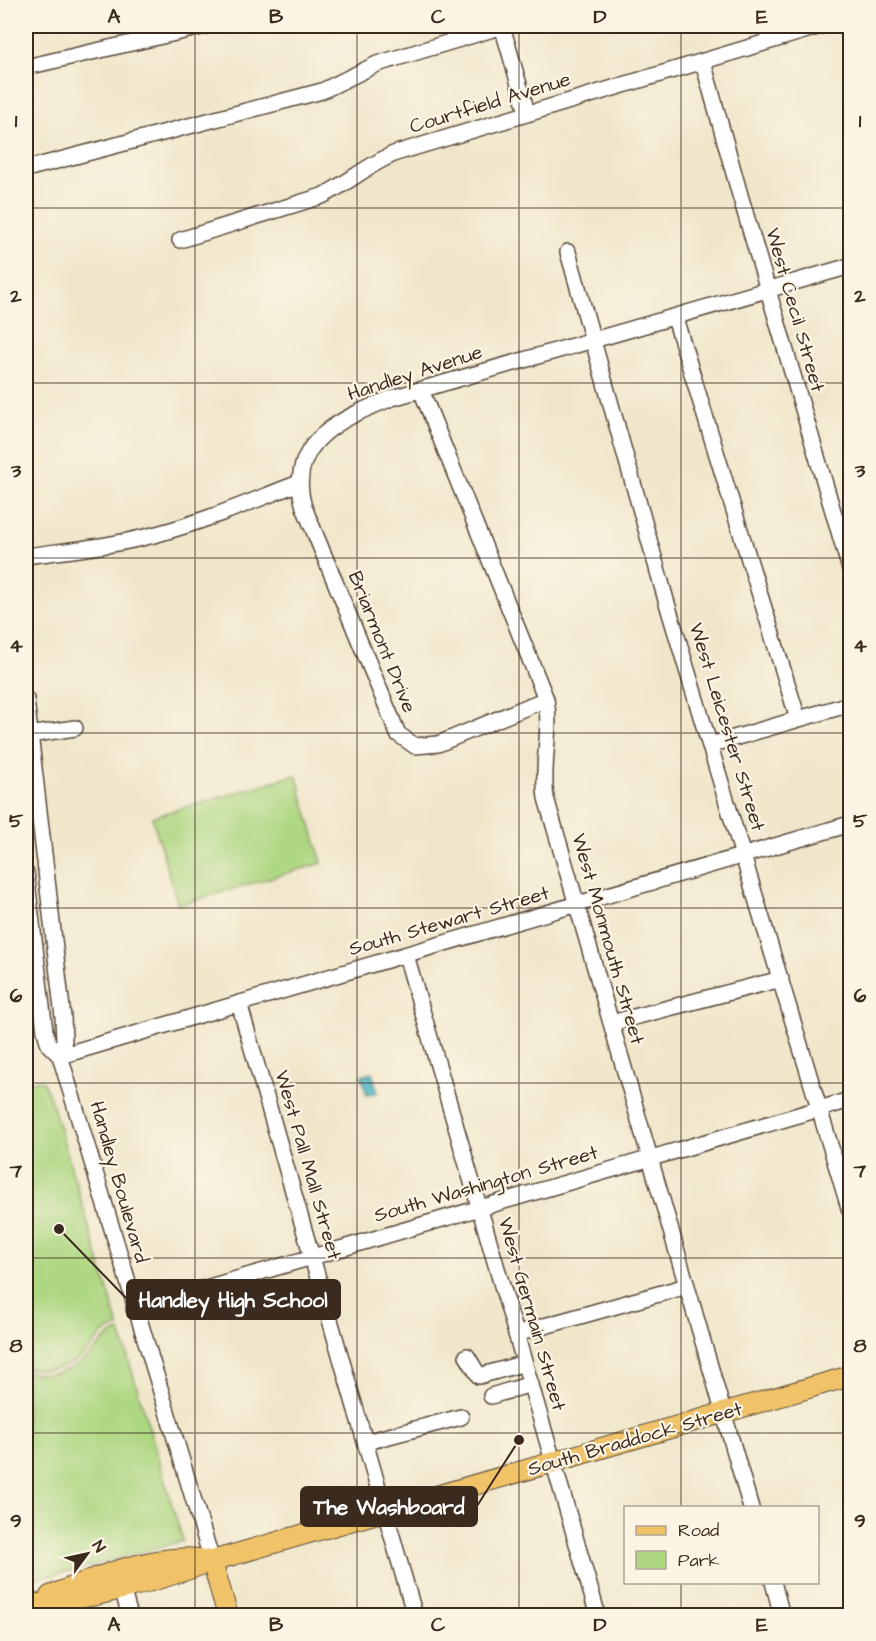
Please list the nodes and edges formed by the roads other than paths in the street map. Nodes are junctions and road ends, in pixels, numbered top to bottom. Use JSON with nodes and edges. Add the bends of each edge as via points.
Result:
{"nodes":[{"id":1,"x":206,"y":26,"type":"edge"},
{"id":2,"x":502,"y":26,"type":"edge"},
{"id":3,"x":821,"y":26,"type":"edge"},
{"id":4,"x":704,"y":62,"type":"junction"},
{"id":5,"x":26,"y":67,"type":"edge"},
{"id":6,"x":527,"y":112,"type":"junction"},
{"id":7,"x":26,"y":169,"type":"edge"},
{"id":8,"x":180,"y":240,"type":"dead end"},
{"id":9,"x":568,"y":252,"type":"dead end"},
{"id":10,"x":850,"y":266,"type":"edge"},
{"id":11,"x":768,"y":290,"type":"junction"},
{"id":12,"x":675,"y":318,"type":"junction"},
{"id":13,"x":593,"y":340,"type":"junction"},
{"id":14,"x":421,"y":390,"type":"junction"},
{"id":15,"x":299,"y":483,"type":"junction"},
{"id":16,"x":26,"y":556,"type":"edge"},
{"id":17,"x":850,"y":569,"type":"edge"},
{"id":18,"x":26,"y":699,"type":"edge"},
{"id":19,"x":546,"y":699,"type":"junction"},
{"id":20,"x":850,"y":704,"type":"edge"},
{"id":21,"x":798,"y":719,"type":"junction"},
{"id":22,"x":75,"y":728,"type":"dead end"},
{"id":23,"x":28,"y":738,"type":"edge"},
{"id":24,"x":710,"y":745,"type":"junction"},
{"id":25,"x":850,"y":824,"type":"edge"},
{"id":26,"x":744,"y":855,"type":"junction"},
{"id":27,"x":26,"y":873,"type":"edge"},
{"id":28,"x":48,"y":888,"type":"junction"},
{"id":29,"x":28,"y":890,"type":"junction"},
{"id":30,"x":577,"y":905,"type":"junction"},
{"id":31,"x":406,"y":955,"type":"junction"},
{"id":32,"x":781,"y":979,"type":"junction"},
{"id":33,"x":239,"y":1003,"type":"junction"},
{"id":34,"x":611,"y":1023,"type":"junction"},
{"id":35,"x":60,"y":1056,"type":"junction"},
{"id":36,"x":850,"y":1100,"type":"edge"},
{"id":37,"x":819,"y":1109,"type":"junction"},
{"id":38,"x":650,"y":1158,"type":"junction"},
{"id":39,"x":479,"y":1208,"type":"junction"},
{"id":40,"x":850,"y":1212,"type":"edge"},
{"id":41,"x":312,"y":1257,"type":"junction"},
{"id":42,"x":687,"y":1286,"type":"junction"},
{"id":43,"x":134,"y":1309,"type":"junction"},
{"id":44,"x":516,"y":1334,"type":"junction"},
{"id":45,"x":467,"y":1356,"type":"dead end"},
{"id":46,"x":525,"y":1364,"type":"junction"},
{"id":47,"x":850,"y":1376,"type":"edge"},
{"id":48,"x":531,"y":1384,"type":"junction"},
{"id":49,"x":491,"y":1396,"type":"dead end"},
{"id":50,"x":724,"y":1413,"type":"junction"},
{"id":51,"x":461,"y":1417,"type":"dead end"},
{"id":52,"x":366,"y":1442,"type":"junction"},
{"id":53,"x":554,"y":1462,"type":"junction"},
{"id":54,"x":750,"y":1506,"type":"edge"},
{"id":55,"x":385,"y":1511,"type":"junction"},
{"id":56,"x":212,"y":1561,"type":"junction"},
{"id":57,"x":120,"y":1581,"type":"junction"},
{"id":58,"x":774,"y":1584,"type":"edge"},
{"id":59,"x":27,"y":1605,"type":"edge"},
{"id":60,"x":130,"y":1616,"type":"edge"},
{"id":61,"x":228,"y":1616,"type":"edge"},
{"id":62,"x":415,"y":1616,"type":"edge"},
{"id":63,"x":598,"y":1616,"type":"edge"},
{"id":64,"x":782,"y":1616,"type":"edge"}],
"edges":[{"from":1,"to":5,"type":"street"},
{"from":2,"to":6,"type":"street"},
{"from":2,"to":7,"type":"street","via":[[377,64],[322,91]]},
{"from":3,"to":4,"type":"street","name":"Courtfield Avenue"},
{"from":4,"to":6,"type":"street","name":"Courtfield Avenue"},
{"from":4,"to":11,"type":"street","name":"West Cecil Street"},
{"from":6,"to":8,"type":"street","name":"Courtfield Avenue","via":[[385,158],[322,196]]},
{"from":9,"to":13,"type":"street","name":"West Leicester Street"},
{"from":10,"to":11,"type":"street","name":"Handley Avenue"},
{"from":11,"to":12,"type":"street","name":"Handley Avenue"},
{"from":11,"to":17,"type":"street","name":"West Cecil Street"},
{"from":12,"to":13,"type":"street","name":"Handley Avenue"},
{"from":12,"to":21,"type":"street"},
{"from":13,"to":14,"type":"street","name":"Handley Avenue"},
{"from":13,"to":24,"type":"street","name":"West Leicester Street"},
{"from":14,"to":15,"type":"street","name":"Handley Avenue","via":[[362,410],[329,429],[308,453]]},
{"from":14,"to":19,"type":"street","name":"West Monmouth Street"},
{"from":15,"to":16,"type":"street","via":[[208,519],[156,534]]},
{"from":15,"to":19,"type":"street","name":"Briarmont Drive","via":[[304,507],[358,643],[393,726],[407,741],[415,746],[438,744]]},
{"from":18,"to":23,"type":"street","name":"Handley Boulevard"},
{"from":19,"to":30,"type":"street","name":"West Monmouth Street","via":[[546,798]]},
{"from":20,"to":21,"type":"street"},
{"from":21,"to":24,"type":"street"},
{"from":22,"to":23,"type":"street"},
{"from":23,"to":28,"type":"street","name":"Handley Boulevard"},
{"from":24,"to":26,"type":"street","name":"West Leicester Street"},
{"from":25,"to":26,"type":"street","name":"South Stewart Street"},
{"from":26,"to":30,"type":"street","name":"South Stewart Street"},
{"from":26,"to":32,"type":"street","name":"West Leicester Street"},
{"from":27,"to":29,"type":"street","name":"Handley Boulevard"},
{"from":28,"to":29,"type":"street"},
{"from":28,"to":35,"type":"street","name":"Handley Boulevard","via":[[63,1017]]},
{"from":29,"to":35,"type":"street","name":"Handley Boulevard","via":[[45,1031],[49,1045]]},
{"from":30,"to":31,"type":"street","name":"South Stewart Street"},
{"from":30,"to":34,"type":"street","name":"West Monmouth Street"},
{"from":31,"to":33,"type":"street","name":"South Stewart Street"},
{"from":31,"to":39,"type":"street","name":"West Germain Street"},
{"from":32,"to":34,"type":"street"},
{"from":32,"to":37,"type":"street","name":"West Leicester Street"},
{"from":33,"to":35,"type":"street","name":"South Stewart Street"},
{"from":33,"to":41,"type":"street","name":"West Pall Mall Street"},
{"from":34,"to":38,"type":"street","name":"West Monmouth Street"},
{"from":35,"to":43,"type":"street","name":"Handley Boulevard"},
{"from":36,"to":37,"type":"street","name":"South Washington Street"},
{"from":37,"to":38,"type":"street","name":"South Washington Street"},
{"from":37,"to":40,"type":"street","name":"West Leicester Street"},
{"from":38,"to":39,"type":"street","name":"South Washington Street"},
{"from":38,"to":42,"type":"street","name":"West Monmouth Street"},
{"from":39,"to":41,"type":"street","name":"South Washington Street"},
{"from":39,"to":44,"type":"street","name":"West Germain Street"},
{"from":41,"to":43,"type":"street","name":"South Washington Street"},
{"from":41,"to":52,"type":"street","name":"West Pall Mall Street"},
{"from":42,"to":44,"type":"street"},
{"from":42,"to":50,"type":"street","name":"West Monmouth Street"},
{"from":43,"to":56,"type":"street","name":"Handley Boulevard"},
{"from":44,"to":46,"type":"street","name":"West Germain Street"},
{"from":45,"to":46,"type":"street","via":[[479,1376]]},
{"from":46,"to":48,"type":"street","name":"West Germain Street"},
{"from":47,"to":50,"type":"main road","name":"South Braddock Street"},
{"from":48,"to":49,"type":"street"},
{"from":48,"to":53,"type":"street","name":"West Germain Street"},
{"from":50,"to":53,"type":"main road","name":"South Braddock Street"},
{"from":50,"to":54,"type":"street","name":"West Monmouth Street"},
{"from":51,"to":52,"type":"street"},
{"from":52,"to":55,"type":"street","name":"West Pall Mall Street"},
{"from":53,"to":55,"type":"main road","name":"South Braddock Street"},
{"from":53,"to":63,"type":"street","name":"West Germain Street"},
{"from":55,"to":56,"type":"main road","name":"South Braddock Street"},
{"from":55,"to":62,"type":"street","name":"West Pall Mall Street"},
{"from":56,"to":57,"type":"main road","name":"South Braddock Street"},
{"from":56,"to":61,"type":"main road"},
{"from":57,"to":59,"type":"main road","name":"South Braddock Street"},
{"from":57,"to":60,"type":"street"},
{"from":58,"to":64,"type":"street"}]}
